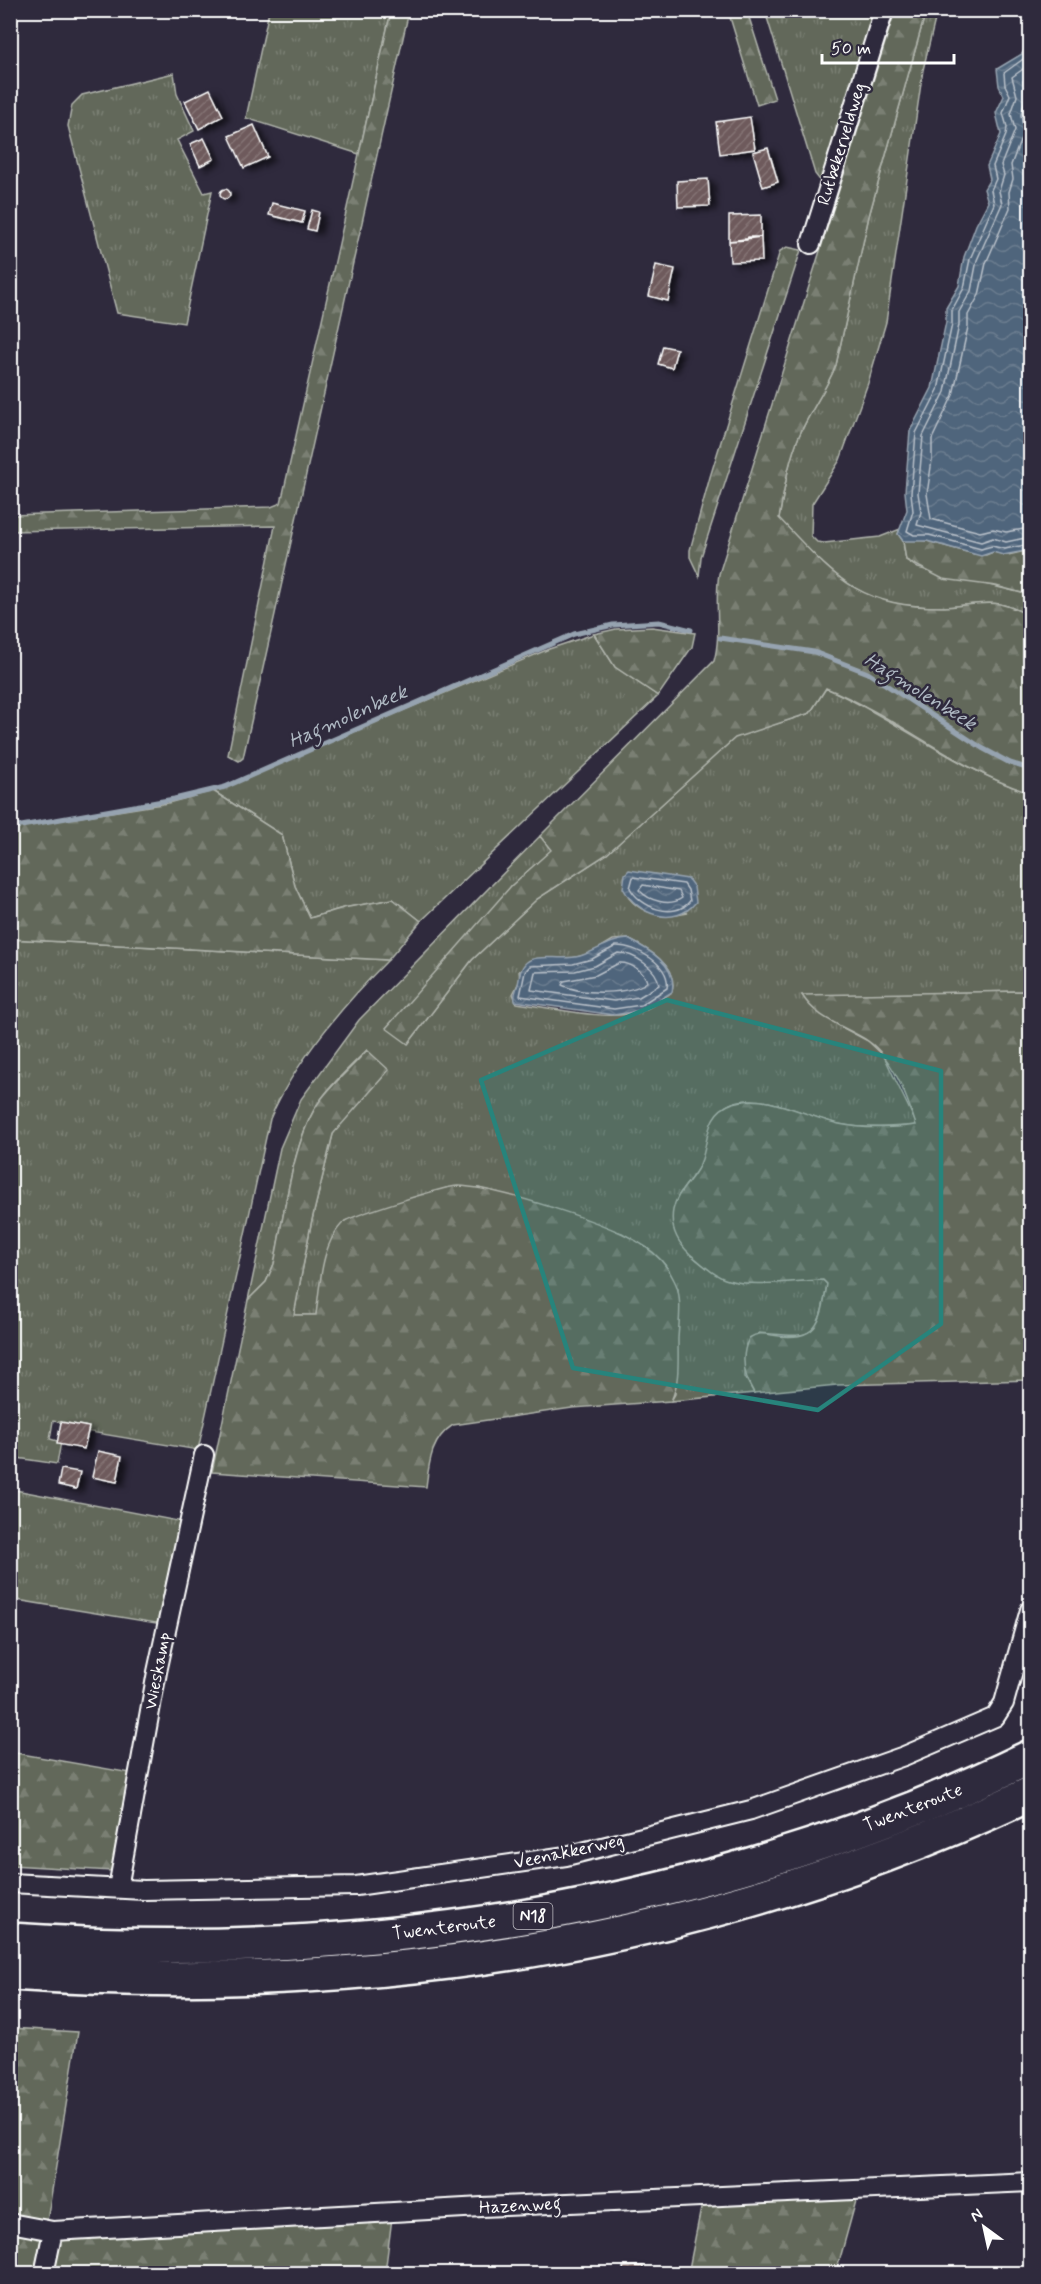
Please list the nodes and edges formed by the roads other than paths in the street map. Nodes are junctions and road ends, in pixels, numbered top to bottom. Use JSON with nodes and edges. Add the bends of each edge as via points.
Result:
{"nodes":[{"id":1,"x":884,"y":10,"type":"edge"},
{"id":2,"x":811,"y":244,"type":"dead end"},
{"id":3,"x":204,"y":1455,"type":"dead end"},
{"id":4,"x":1030,"y":1610,"type":"edge"},
{"id":5,"x":1030,"y":1757,"type":"edge"},
{"id":6,"x":1030,"y":1794,"type":"edge"},
{"id":7,"x":10,"y":1883,"type":"edge"},
{"id":8,"x":118,"y":1888,"type":"junction"},
{"id":9,"x":10,"y":1940,"type":"edge"},
{"id":10,"x":10,"y":1973,"type":"edge"},
{"id":11,"x":1030,"y":2182,"type":"edge"},
{"id":12,"x":10,"y":2223,"type":"edge"},
{"id":13,"x":53,"y":2231,"type":"junction"},
{"id":14,"x":44,"y":2274,"type":"edge"}],
"edges":[{"from":1,"to":2,"type":"street","name":"Rutbekerveldweg"},
{"from":3,"to":8,"type":"street","name":"Wieskamp","via":[[157,1672]]},
{"from":4,"to":8,"type":"street","name":"Veenakkerweg","via":[[1004,1703],[995,1717],[904,1756],[751,1810],[566,1856],[356,1886]]},
{"from":5,"to":9,"type":"highway","name":"Twenteroute","number":"N18","via":[[891,1818],[737,1870],[577,1909],[404,1934],[275,1944],[84,1945]]},
{"from":6,"to":10,"type":"highway","name":"Twenteroute","number":"N18","via":[[921,1840],[739,1903],[645,1929],[496,1958],[272,1979],[88,1978]]},
{"from":7,"to":8,"type":"street","name":"Veenakkerweg"},
{"from":11,"to":13,"type":"street","name":"Hazenweg"},
{"from":12,"to":13,"type":"street","name":"Hazenweg"},
{"from":13,"to":14,"type":"street"}]}
